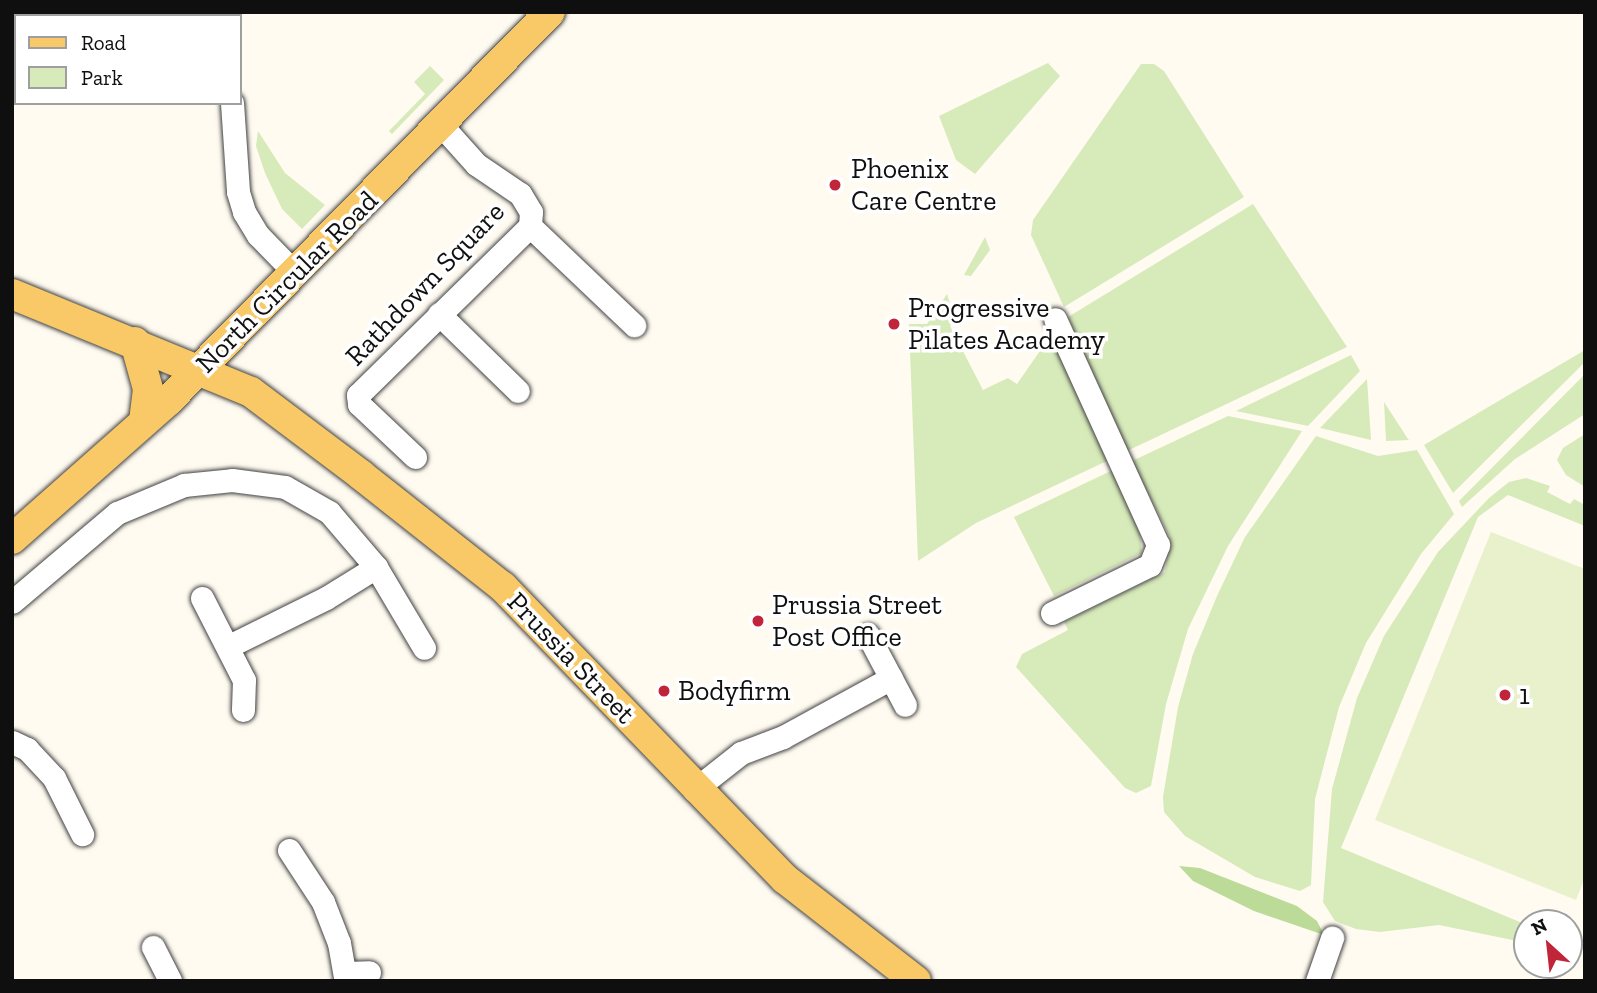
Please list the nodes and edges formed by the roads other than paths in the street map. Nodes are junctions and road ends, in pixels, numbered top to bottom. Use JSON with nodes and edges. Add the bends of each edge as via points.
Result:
{"nodes":[{"id":1,"x":550,"y":12,"type":"edge"},
{"id":2,"x":232,"y":105,"type":"edge"},
{"id":3,"x":441,"y":125,"type":"junction"},
{"id":4,"x":530,"y":226,"type":"junction"},
{"id":5,"x":295,"y":273,"type":"junction"},
{"id":6,"x":12,"y":294,"type":"edge"},
{"id":7,"x":439,"y":314,"type":"junction"},
{"id":8,"x":1055,"y":318,"type":"dead end"},
{"id":9,"x":634,"y":325,"type":"dead end"},
{"id":10,"x":135,"y":342,"type":"junction"},
{"id":11,"x":199,"y":370,"type":"junction"},
{"id":12,"x":518,"y":391,"type":"dead end"},
{"id":13,"x":144,"y":422,"type":"junction"},
{"id":14,"x":415,"y":457,"type":"dead end"},
{"id":15,"x":12,"y":539,"type":"edge"},
{"id":16,"x":376,"y":567,"type":"junction"},
{"id":17,"x":202,"y":598,"type":"dead end"},
{"id":18,"x":12,"y":602,"type":"edge"},
{"id":19,"x":1052,"y":613,"type":"dead end"},
{"id":20,"x":868,"y":635,"type":"dead end"},
{"id":21,"x":229,"y":646,"type":"junction"},
{"id":22,"x":424,"y":648,"type":"dead end"},
{"id":23,"x":891,"y":678,"type":"junction"},
{"id":24,"x":905,"y":705,"type":"dead end"},
{"id":25,"x":243,"y":710,"type":"dead end"},
{"id":26,"x":12,"y":742,"type":"edge"},
{"id":27,"x":694,"y":790,"type":"junction"},
{"id":28,"x":82,"y":834,"type":"dead end"},
{"id":29,"x":289,"y":850,"type":"dead end"},
{"id":30,"x":1332,"y":938,"type":"dead end"},
{"id":31,"x":153,"y":947,"type":"dead end"},
{"id":32,"x":369,"y":972,"type":"dead end"},
{"id":33,"x":346,"y":977,"type":"edge"},
{"id":34,"x":907,"y":978,"type":"edge"},
{"id":35,"x":170,"y":981,"type":"edge"},
{"id":36,"x":1317,"y":981,"type":"edge"}],
"edges":[{"from":1,"to":3,"type":"main road","name":"North Circular Road"},
{"from":2,"to":5,"type":"street","via":[[238,192],[244,212]]},
{"from":3,"to":4,"type":"street","name":"Rathdown Square","via":[[477,164],[520,194],[531,212]]},
{"from":3,"to":5,"type":"main road","name":"North Circular Road"},
{"from":4,"to":7,"type":"street","name":"Rathdown Square"},
{"from":4,"to":9,"type":"street"},
{"from":5,"to":11,"type":"main road","name":"North Circular Road"},
{"from":6,"to":10,"type":"main road","name":"Prussia Street"},
{"from":7,"to":12,"type":"street"},
{"from":7,"to":14,"type":"street","name":"Rathdown Square","via":[[357,400]]},
{"from":8,"to":19,"type":"street","via":[[1158,545],[1150,565]]},
{"from":10,"to":11,"type":"main road","name":"Prussia Street"},
{"from":10,"to":13,"type":"main road","via":[[148,389]]},
{"from":11,"to":13,"type":"main road","name":"North Circular Road"},
{"from":11,"to":27,"type":"main road","name":"Prussia Street","via":[[258,397],[503,587]]},
{"from":13,"to":15,"type":"main road","name":"North Circular Road"},
{"from":16,"to":18,"type":"street","via":[[329,512],[285,487],[232,480],[184,485],[117,513]]},
{"from":16,"to":21,"type":"street","via":[[326,598]]},
{"from":16,"to":22,"type":"street"},
{"from":17,"to":21,"type":"street"},
{"from":20,"to":23,"type":"street"},
{"from":21,"to":25,"type":"street","via":[[244,680]]},
{"from":23,"to":24,"type":"street"},
{"from":23,"to":27,"type":"street","via":[[783,737],[741,753]]},
{"from":26,"to":28,"type":"street","via":[[27,749],[47,769]]},
{"from":27,"to":34,"type":"main road","name":"Prussia Street","via":[[807,899]]},
{"from":29,"to":33,"type":"street","via":[[323,902]]},
{"from":30,"to":36,"type":"street"},
{"from":31,"to":35,"type":"street"},
{"from":32,"to":33,"type":"street"}]}
